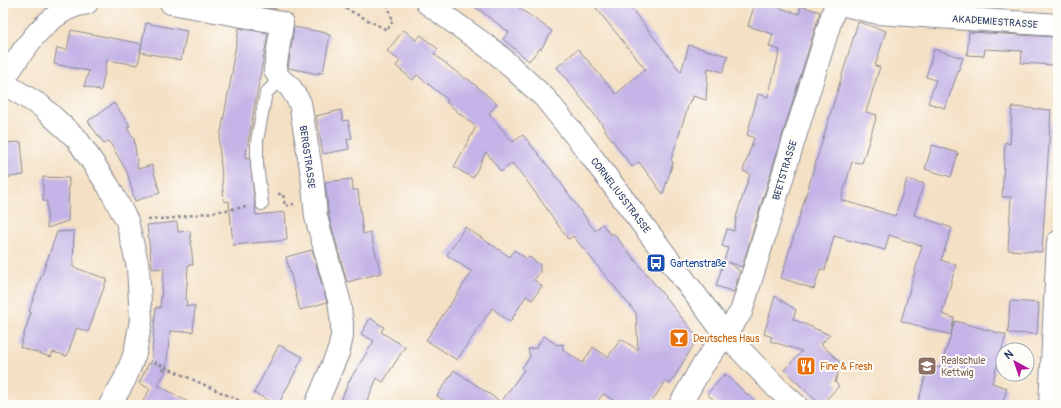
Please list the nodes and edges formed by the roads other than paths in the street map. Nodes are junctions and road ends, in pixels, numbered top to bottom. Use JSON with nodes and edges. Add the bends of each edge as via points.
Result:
{"nodes":[{"id":1,"x":87,"y":3,"type":"edge"},
{"id":2,"x":171,"y":3,"type":"edge"},
{"id":3,"x":427,"y":3,"type":"edge"},
{"id":4,"x":836,"y":3,"type":"edge"},
{"id":5,"x":1058,"y":25,"type":"edge"},
{"id":6,"x":280,"y":79,"type":"junction"},
{"id":7,"x":3,"y":82,"type":"edge"},
{"id":8,"x":262,"y":200,"type":"road end"},
{"id":9,"x":1058,"y":242,"type":"edge"},
{"id":10,"x":725,"y":334,"type":"junction"},
{"id":11,"x":110,"y":405,"type":"edge"},
{"id":12,"x":316,"y":405,"type":"edge"},
{"id":13,"x":680,"y":405,"type":"edge"},
{"id":14,"x":796,"y":405,"type":"edge"},
{"id":15,"x":1050,"y":405,"type":"edge"}],
"edges":[{"from":1,"to":7,"type":"street","via":[[66,9],[51,20],[22,50]]},
{"from":2,"to":6,"type":"street","via":[[282,23],[275,70]]},
{"from":3,"to":10,"type":"street","name":"CORNELIUSSTRASSE","via":[[495,52],[545,98]]},
{"from":4,"to":5,"type":"street","name":"AKADEMIESTRASSE","via":[[878,13]]},
{"from":4,"to":10,"type":"street","name":"BEETSTRASSE","via":[[740,312]]},
{"from":6,"to":8,"type":"lane","via":[[266,93],[257,141],[257,165]]},
{"from":6,"to":12,"type":"street","name":"BERGSTRASSE","via":[[290,87],[300,103],[316,217],[339,300],[342,324],[339,350]]},
{"from":7,"to":11,"type":"street","via":[[41,106],[77,139],[109,187],[127,221],[138,267],[141,320],[135,353],[125,380]]},
{"from":9,"to":15,"type":"street"},
{"from":10,"to":13,"type":"street","via":[[701,368]]},
{"from":10,"to":14,"type":"street","name":"CORNELIUSSTRASSE"}]}
